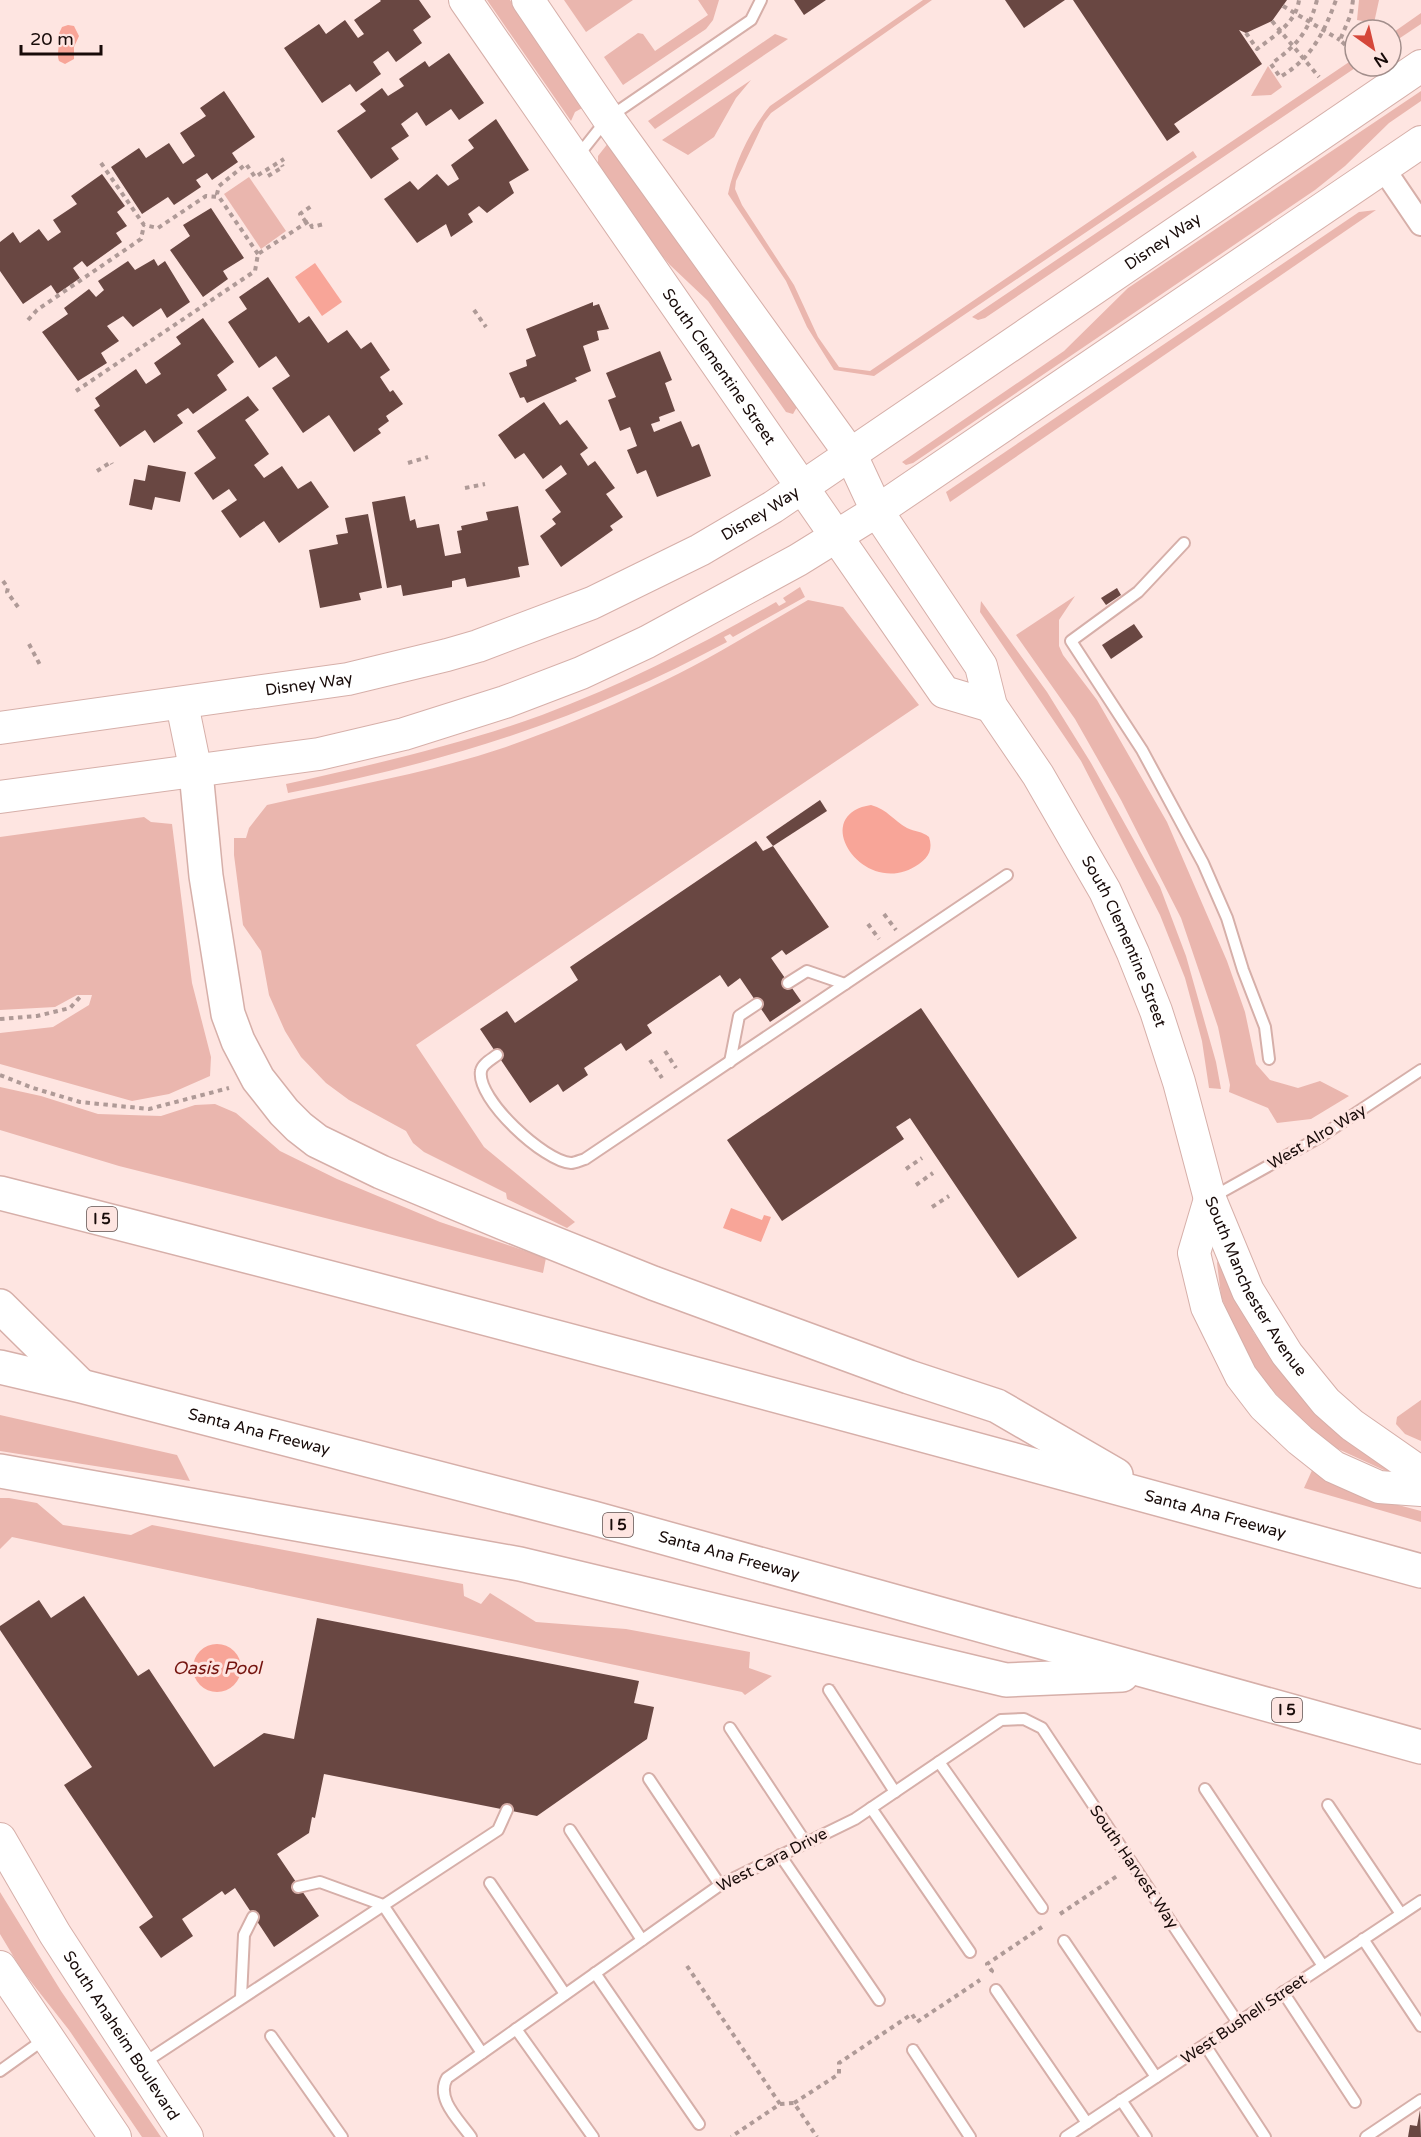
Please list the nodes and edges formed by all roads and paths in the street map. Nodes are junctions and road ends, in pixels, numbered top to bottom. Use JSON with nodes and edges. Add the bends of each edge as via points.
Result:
{"nodes":[{"id":1,"x":465,"y":0,"type":"edge"},
{"id":2,"x":528,"y":0,"type":"edge"},
{"id":3,"x":761,"y":0,"type":"edge"},
{"id":4,"x":1299,"y":0,"type":"edge"},
{"id":5,"x":1317,"y":0,"type":"edge"},
{"id":6,"x":1336,"y":0,"type":"edge"},
{"id":7,"x":1353,"y":0,"type":"edge"},
{"id":8,"x":1283,"y":6,"type":"dead end"},
{"id":9,"x":1294,"y":13,"type":"junction"},
{"id":10,"x":1272,"y":21,"type":"dead end"},
{"id":11,"x":1310,"y":22,"type":"junction"},
{"id":12,"x":1280,"y":31,"type":"junction"},
{"id":13,"x":1325,"y":31,"type":"junction"},
{"id":14,"x":1246,"y":33,"type":"dead end"},
{"id":15,"x":1340,"y":40,"type":"junction"},
{"id":16,"x":1343,"y":43,"type":"edge"},
{"id":17,"x":1294,"y":47,"type":"junction"},
{"id":18,"x":1304,"y":59,"type":"junction"},
{"id":19,"x":1421,"y":66,"type":"edge"},
{"id":20,"x":1319,"y":77,"type":"dead end"},
{"id":21,"x":608,"y":118,"type":"junction"},
{"id":22,"x":1420,"y":146,"type":"edge"},
{"id":23,"x":284,"y":159,"type":"dead end"},
{"id":24,"x":575,"y":160,"type":"junction"},
{"id":25,"x":101,"y":163,"type":"dead end"},
{"id":26,"x":282,"y":165,"type":"dead end"},
{"id":27,"x":1383,"y":168,"type":"junction"},
{"id":28,"x":268,"y":176,"type":"dead end"},
{"id":29,"x":219,"y":197,"type":"junction"},
{"id":30,"x":313,"y":206,"type":"dead end"},
{"id":31,"x":306,"y":222,"type":"junction"},
{"id":32,"x":324,"y":224,"type":"dead end"},
{"id":33,"x":1421,"y":224,"type":"edge"},
{"id":34,"x":144,"y":225,"type":"junction"},
{"id":35,"x":258,"y":254,"type":"junction"},
{"id":36,"x":474,"y":310,"type":"dead end"},
{"id":37,"x":28,"y":320,"type":"dead end"},
{"id":38,"x":486,"y":327,"type":"dead end"},
{"id":39,"x":76,"y":390,"type":"dead end"},
{"id":40,"x":851,"y":455,"type":"junction"},
{"id":41,"x":428,"y":457,"type":"dead end"},
{"id":42,"x":112,"y":464,"type":"dead end"},
{"id":43,"x":408,"y":464,"type":"dead end"},
{"id":44,"x":97,"y":471,"type":"dead end"},
{"id":45,"x":485,"y":484,"type":"dead end"},
{"id":46,"x":803,"y":487,"type":"junction"},
{"id":47,"x":465,"y":488,"type":"dead end"},
{"id":48,"x":877,"y":512,"type":"junction"},
{"id":49,"x":837,"y":537,"type":"junction"},
{"id":50,"x":1184,"y":543,"type":"dead end"},
{"id":51,"x":3,"y":581,"type":"dead end"},
{"id":52,"x":18,"y":607,"type":"dead end"},
{"id":53,"x":29,"y":644,"type":"dead end"},
{"id":54,"x":40,"y":665,"type":"dead end"},
{"id":55,"x":182,"y":704,"type":"junction"},
{"id":56,"x":991,"y":706,"type":"junction"},
{"id":57,"x":0,"y":728,"type":"edge"},
{"id":58,"x":196,"y":772,"type":"junction"},
{"id":59,"x":0,"y":797,"type":"edge"},
{"id":60,"x":1007,"y":875,"type":"dead end"},
{"id":61,"x":884,"y":914,"type":"dead end"},
{"id":62,"x":868,"y":924,"type":"dead end"},
{"id":63,"x":896,"y":931,"type":"dead end"},
{"id":64,"x":881,"y":942,"type":"dead end"},
{"id":65,"x":788,"y":983,"type":"dead end"},
{"id":66,"x":845,"y":984,"type":"junction"},
{"id":67,"x":80,"y":997,"type":"dead end"},
{"id":68,"x":757,"y":1004,"type":"dead end"},
{"id":69,"x":0,"y":1019,"type":"edge"},
{"id":70,"x":665,"y":1051,"type":"dead end"},
{"id":71,"x":497,"y":1055,"type":"dead end"},
{"id":72,"x":1269,"y":1059,"type":"dead end"},
{"id":73,"x":650,"y":1060,"type":"dead end"},
{"id":74,"x":730,"y":1062,"type":"junction"},
{"id":75,"x":676,"y":1068,"type":"dead end"},
{"id":76,"x":1421,"y":1070,"type":"edge"},
{"id":77,"x":0,"y":1075,"type":"edge"},
{"id":78,"x":662,"y":1078,"type":"dead end"},
{"id":79,"x":258,"y":1079,"type":"junction"},
{"id":80,"x":922,"y":1158,"type":"dead end"},
{"id":81,"x":906,"y":1169,"type":"dead end"},
{"id":82,"x":933,"y":1173,"type":"dead end"},
{"id":83,"x":916,"y":1185,"type":"dead end"},
{"id":84,"x":0,"y":1193,"type":"edge"},
{"id":85,"x":949,"y":1196,"type":"dead end"},
{"id":86,"x":1210,"y":1199,"type":"junction"},
{"id":87,"x":932,"y":1207,"type":"dead end"},
{"id":88,"x":0,"y":1306,"type":"edge"},
{"id":89,"x":0,"y":1367,"type":"edge"},
{"id":90,"x":81,"y":1386,"type":"junction"},
{"id":91,"x":16,"y":1473,"type":"edge"},
{"id":92,"x":1421,"y":1473,"type":"edge"},
{"id":93,"x":0,"y":1488,"type":"edge"},
{"id":94,"x":1421,"y":1490,"type":"edge"},
{"id":95,"x":1153,"y":1497,"type":"junction"},
{"id":96,"x":1421,"y":1571,"type":"edge"},
{"id":97,"x":1152,"y":1674,"type":"junction"},
{"id":98,"x":829,"y":1690,"type":"dead end"},
{"id":99,"x":1024,"y":1719,"type":"joint"},
{"id":100,"x":730,"y":1728,"type":"dead end"},
{"id":101,"x":1421,"y":1747,"type":"edge"},
{"id":102,"x":939,"y":1762,"type":"junction"},
{"id":103,"x":649,"y":1779,"type":"dead end"},
{"id":104,"x":1205,"y":1789,"type":"dead end"},
{"id":105,"x":895,"y":1792,"type":"junction"},
{"id":106,"x":1328,"y":1805,"type":"dead end"},
{"id":107,"x":871,"y":1808,"type":"junction"},
{"id":108,"x":507,"y":1810,"type":"dead end"},
{"id":109,"x":570,"y":1830,"type":"dead end"},
{"id":110,"x":807,"y":1843,"type":"junction"},
{"id":111,"x":6,"y":1850,"type":"edge"},
{"id":112,"x":780,"y":1855,"type":"junction"},
{"id":113,"x":1117,"y":1876,"type":"dead end"},
{"id":114,"x":490,"y":1883,"type":"dead end"},
{"id":115,"x":720,"y":1885,"type":"junction"},
{"id":116,"x":298,"y":1887,"type":"dead end"},
{"id":117,"x":1421,"y":1901,"type":"edge"},
{"id":118,"x":383,"y":1905,"type":"junction"},
{"id":119,"x":1041,"y":1908,"type":"dead end"},
{"id":120,"x":1401,"y":1914,"type":"junction"},
{"id":121,"x":253,"y":1917,"type":"dead end"},
{"id":122,"x":1056,"y":1918,"type":"dead end"},
{"id":123,"x":1048,"y":1924,"type":"dead end"},
{"id":124,"x":1363,"y":1939,"type":"junction"},
{"id":125,"x":642,"y":1940,"type":"junction"},
{"id":126,"x":1064,"y":1941,"type":"dead end"},
{"id":127,"x":970,"y":1952,"type":"dead end"},
{"id":128,"x":687,"y":1966,"type":"dead end"},
{"id":129,"x":1323,"y":1966,"type":"junction"},
{"id":130,"x":0,"y":1967,"type":"edge"},
{"id":131,"x":595,"y":1973,"type":"junction"},
{"id":132,"x":996,"y":1990,"type":"dead end"},
{"id":133,"x":1283,"y":1992,"type":"junction"},
{"id":134,"x":565,"y":1995,"type":"junction"},
{"id":135,"x":241,"y":1997,"type":"junction"},
{"id":136,"x":879,"y":2000,"type":"dead end"},
{"id":137,"x":1238,"y":2023,"type":"junction"},
{"id":138,"x":1421,"y":2026,"type":"edge"},
{"id":139,"x":516,"y":2029,"type":"junction"},
{"id":140,"x":271,"y":2036,"type":"dead end"},
{"id":141,"x":48,"y":2037,"type":"junction"},
{"id":142,"x":1205,"y":2045,"type":"junction"},
{"id":143,"x":913,"y":2050,"type":"dead end"},
{"id":144,"x":482,"y":2053,"type":"junction"},
{"id":145,"x":139,"y":2066,"type":"junction"},
{"id":146,"x":0,"y":2071,"type":"edge"},
{"id":147,"x":1156,"y":2077,"type":"junction"},
{"id":148,"x":1121,"y":2100,"type":"junction"},
{"id":149,"x":1421,"y":2100,"type":"edge"},
{"id":150,"x":1355,"y":2102,"type":"dead end"},
{"id":151,"x":794,"y":2103,"type":"junction"},
{"id":152,"x":780,"y":2104,"type":"junction"},
{"id":153,"x":1087,"y":2123,"type":"junction"},
{"id":154,"x":699,"y":2124,"type":"dead end"},
{"id":155,"x":115,"y":2137,"type":"edge"},
{"id":156,"x":187,"y":2137,"type":"edge"},
{"id":157,"x":342,"y":2137,"type":"edge"},
{"id":158,"x":471,"y":2137,"type":"edge"},
{"id":159,"x":592,"y":2137,"type":"edge"},
{"id":160,"x":731,"y":2137,"type":"edge"},
{"id":161,"x":816,"y":2137,"type":"edge"},
{"id":162,"x":970,"y":2137,"type":"edge"},
{"id":163,"x":1066,"y":2137,"type":"edge"},
{"id":164,"x":1146,"y":2137,"type":"edge"},
{"id":165,"x":1265,"y":2137,"type":"edge"},
{"id":166,"x":1366,"y":2137,"type":"edge"}],
"edges":[{"from":1,"to":24,"type":"main road","name":"South Clementine Street"},
{"from":2,"to":21,"type":"main road","name":"South Clementine Street"},
{"from":3,"to":21,"type":"lane","via":[[751,20]]},
{"from":4,"to":9,"type":"path"},
{"from":5,"to":11,"type":"path"},
{"from":6,"to":13,"type":"path"},
{"from":7,"to":15,"type":"path","via":[[1352,14]]},
{"from":8,"to":9,"type":"path"},
{"from":9,"to":11,"type":"path"},
{"from":9,"to":12,"type":"path"},
{"from":10,"to":12,"type":"path"},
{"from":11,"to":13,"type":"path"},
{"from":11,"to":17,"type":"path"},
{"from":12,"to":14,"type":"path","via":[[1257,50]]},
{"from":12,"to":17,"type":"path"},
{"from":13,"to":15,"type":"path"},
{"from":13,"to":18,"type":"path"},
{"from":15,"to":16,"type":"path"},
{"from":17,"to":18,"type":"path"},
{"from":17,"to":18,"type":"path","via":[[1271,64],[1280,77]]},
{"from":18,"to":20,"type":"path"},
{"from":19,"to":40,"type":"main road","name":"Disney Way"},
{"from":21,"to":24,"type":"lane"},
{"from":21,"to":40,"type":"main road","name":"South Clementine Street"},
{"from":22,"to":27,"type":"main road"},
{"from":23,"to":29,"type":"path","via":[[255,177],[246,164],[219,186]]},
{"from":24,"to":46,"type":"main road","name":"South Clementine Street"},
{"from":25,"to":34,"type":"path"},
{"from":26,"to":28,"type":"path"},
{"from":27,"to":33,"type":"street"},
{"from":27,"to":48,"type":"main road"},
{"from":29,"to":34,"type":"path","via":[[206,196],[158,228]]},
{"from":29,"to":35,"type":"path"},
{"from":30,"to":31,"type":"path","via":[[300,214]]},
{"from":31,"to":32,"type":"path","via":[[312,227]]},
{"from":31,"to":35,"type":"path"},
{"from":34,"to":37,"type":"path","via":[[141,239]]},
{"from":35,"to":39,"type":"path","via":[[255,271]]},
{"from":36,"to":38,"type":"path"},
{"from":40,"to":46,"type":"main road","name":"Disney Way"},
{"from":40,"to":48,"type":"main road","name":"South Clementine Street"},
{"from":41,"to":43,"type":"path"},
{"from":42,"to":44,"type":"path"},
{"from":45,"to":47,"type":"path"},
{"from":46,"to":49,"type":"main road","name":"South Clementine Street"},
{"from":46,"to":55,"type":"main road","name":"Disney Way","via":[[700,550],[602,598],[478,646],[348,679]]},
{"from":48,"to":49,"type":"main road"},
{"from":48,"to":56,"type":"main road","name":"South Clementine Street","via":[[981,666]]},
{"from":49,"to":56,"type":"main road","name":"South Clementine Street","via":[[944,692]]},
{"from":49,"to":58,"type":"main road","via":[[647,642],[505,702],[404,734],[319,754]]},
{"from":50,"to":72,"type":"lane","via":[[1138,592],[1071,640],[1142,750],[1203,863],[1227,918],[1265,1027]]},
{"from":51,"to":52,"type":"path"},
{"from":53,"to":54,"type":"path"},
{"from":55,"to":57,"type":"main road","name":"Disney Way"},
{"from":55,"to":58,"type":"main road"},
{"from":56,"to":86,"type":"main road","name":"South Clementine Street","via":[[1077,841],[1133,953],[1179,1082]]},
{"from":58,"to":59,"type":"main road"},
{"from":58,"to":79,"type":"highway","via":[[206,876],[226,1005],[238,1041]]},
{"from":60,"to":66,"type":"lane"},
{"from":61,"to":63,"type":"path"},
{"from":62,"to":64,"type":"path"},
{"from":65,"to":66,"type":"lane","via":[[807,971]]},
{"from":66,"to":74,"type":"lane"},
{"from":67,"to":69,"type":"path","via":[[70,1008]]},
{"from":68,"to":74,"type":"lane","via":[[738,1016]]},
{"from":70,"to":75,"type":"path"},
{"from":71,"to":74,"type":"lane","via":[[481,1071],[490,1100],[539,1148],[571,1163],[585,1160]]},
{"from":73,"to":78,"type":"path"},
{"from":76,"to":86,"type":"lane","name":"West Alro Way","via":[[1320,1137]]},
{"from":77,"to":79,"type":"path","via":[[80,1102],[149,1109]]},
{"from":79,"to":95,"type":"highway","via":[[284,1112],[317,1141],[381,1172],[653,1282],[997,1406]]},
{"from":80,"to":81,"type":"path"},
{"from":82,"to":83,"type":"path"},
{"from":84,"to":95,"type":"highway","name":"Santa Ana Freeway","number":"I 5"},
{"from":85,"to":87,"type":"path"},
{"from":86,"to":92,"type":"main road","name":"South Manchester Avenue","via":[[1248,1291],[1287,1354],[1326,1402]]},
{"from":86,"to":94,"type":"main road","name":"South Manchester Avenue","via":[[1194,1253],[1207,1308],[1241,1377],[1264,1406],[1334,1467],[1379,1487]]},
{"from":88,"to":90,"type":"highway"},
{"from":89,"to":90,"type":"highway","name":"Santa Ana Freeway","number":"I 5"},
{"from":90,"to":97,"type":"highway","name":"Santa Ana Freeway","number":"I 5","via":[[593,1518]]},
{"from":91,"to":93,"type":"highway"},
{"from":91,"to":97,"type":"highway","via":[[520,1564],[1006,1680]]},
{"from":95,"to":96,"type":"highway","name":"Santa Ana Freeway","number":"I 5"},
{"from":97,"to":101,"type":"highway","name":"Santa Ana Freeway","number":"I 5"},
{"from":98,"to":105,"type":"lane"},
{"from":99,"to":102,"type":"lane","name":"West Cara Drive","via":[[1001,1720]]},
{"from":99,"to":137,"type":"lane","name":"South Harvest Way","via":[[1042,1728]]},
{"from":100,"to":110,"type":"lane"},
{"from":102,"to":105,"type":"lane","name":"West Cara Drive"},
{"from":102,"to":119,"type":"lane"},
{"from":103,"to":115,"type":"lane"},
{"from":104,"to":129,"type":"lane"},
{"from":105,"to":107,"type":"lane","name":"West Cara Drive"},
{"from":106,"to":120,"type":"lane"},
{"from":107,"to":110,"type":"lane","name":"West Cara Drive"},
{"from":107,"to":127,"type":"lane"},
{"from":108,"to":118,"type":"lane","via":[[498,1830]]},
{"from":109,"to":125,"type":"lane"},
{"from":110,"to":112,"type":"lane","name":"West Cara Drive"},
{"from":111,"to":145,"type":"main road","name":"South Anaheim Boulevard"},
{"from":112,"to":115,"type":"lane","name":"West Cara Drive"},
{"from":112,"to":136,"type":"lane"},
{"from":113,"to":122,"type":"path"},
{"from":114,"to":134,"type":"lane"},
{"from":115,"to":125,"type":"lane","name":"West Cara Drive"},
{"from":116,"to":118,"type":"lane","via":[[320,1882]]},
{"from":117,"to":120,"type":"lane","name":"West Bushell Street"},
{"from":118,"to":135,"type":"lane"},
{"from":118,"to":144,"type":"lane"},
{"from":120,"to":124,"type":"lane","name":"West Bushell Street"},
{"from":121,"to":135,"type":"lane","via":[[244,1935]]},
{"from":123,"to":151,"type":"path","via":[[987,1964],[992,1971],[917,2022],[912,2014],[839,2063],[839,2074]]},
{"from":124,"to":129,"type":"lane","name":"West Bushell Street"},
{"from":124,"to":138,"type":"lane"},
{"from":125,"to":131,"type":"lane","name":"West Cara Drive"},
{"from":126,"to":147,"type":"lane"},
{"from":128,"to":152,"type":"path"},
{"from":129,"to":133,"type":"lane","name":"West Bushell Street"},
{"from":130,"to":141,"type":"main road"},
{"from":131,"to":134,"type":"lane","name":"West Cara Drive"},
{"from":131,"to":154,"type":"lane"},
{"from":132,"to":153,"type":"lane"},
{"from":133,"to":137,"type":"lane","name":"West Bushell Street"},
{"from":133,"to":150,"type":"lane"},
{"from":134,"to":139,"type":"lane","name":"West Cara Drive"},
{"from":135,"to":145,"type":"lane"},
{"from":137,"to":142,"type":"lane","name":"West Bushell Street"},
{"from":139,"to":144,"type":"lane","name":"West Cara Drive"},
{"from":139,"to":159,"type":"lane"},
{"from":140,"to":157,"type":"lane"},
{"from":141,"to":146,"type":"lane"},
{"from":141,"to":155,"type":"main road"},
{"from":142,"to":147,"type":"lane","name":"West Bushell Street"},
{"from":142,"to":165,"type":"lane"},
{"from":143,"to":162,"type":"lane"},
{"from":144,"to":158,"type":"lane","name":"West Cara Drive","via":[[443,2085],[443,2095]]},
{"from":145,"to":156,"type":"main road","name":"South Anaheim Boulevard"},
{"from":147,"to":148,"type":"lane","name":"West Bushell Street"},
{"from":148,"to":153,"type":"lane","name":"West Bushell Street"},
{"from":148,"to":164,"type":"lane"},
{"from":149,"to":166,"type":"lane"},
{"from":151,"to":152,"type":"path"},
{"from":151,"to":161,"type":"path"},
{"from":152,"to":160,"type":"path"},
{"from":153,"to":163,"type":"lane","name":"West Bushell Street"}]}
